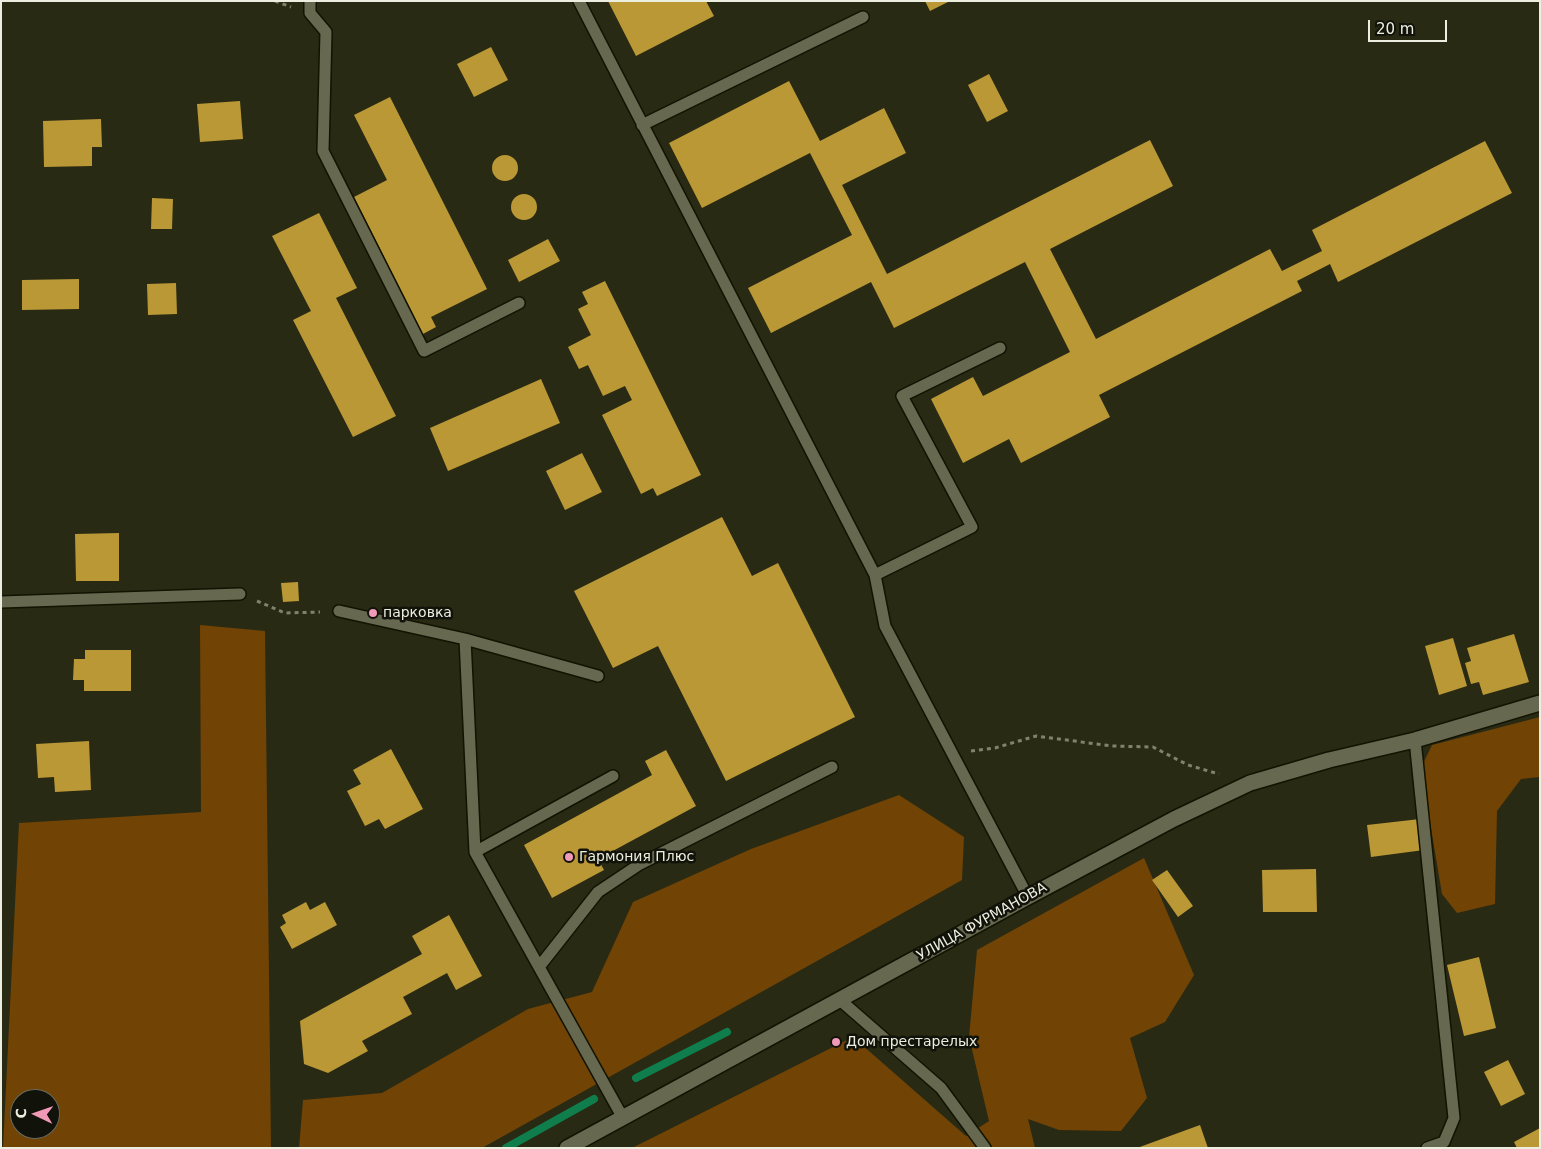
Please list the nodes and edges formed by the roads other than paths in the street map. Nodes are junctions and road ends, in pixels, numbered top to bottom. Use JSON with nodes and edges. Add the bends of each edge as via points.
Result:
{"nodes":[{"id":1,"x":310,"y":1,"type":"edge"},
{"id":2,"x":578,"y":1,"type":"edge"},
{"id":3,"x":863,"y":17,"type":"dead end"},
{"id":4,"x":642,"y":125,"type":"junction"},
{"id":5,"x":519,"y":303,"type":"dead end"},
{"id":6,"x":1000,"y":348,"type":"dead end"},
{"id":7,"x":875,"y":575,"type":"junction"},
{"id":8,"x":240,"y":594,"type":"road end"},
{"id":9,"x":1,"y":602,"type":"edge"},
{"id":10,"x":339,"y":611,"type":"road end"},
{"id":11,"x":465,"y":639,"type":"junction"},
{"id":12,"x":598,"y":676,"type":"dead end"},
{"id":13,"x":1540,"y":703,"type":"edge"},
{"id":14,"x":1415,"y":740,"type":"junction"},
{"id":15,"x":832,"y":767,"type":"dead end"},
{"id":16,"x":613,"y":776,"type":"dead end"},
{"id":17,"x":475,"y":852,"type":"junction"},
{"id":18,"x":1028,"y":897,"type":"junction"},
{"id":19,"x":539,"y":967,"type":"junction"},
{"id":20,"x":840,"y":1000,"type":"junction"},
{"id":21,"x":623,"y":1118,"type":"junction"},
{"id":22,"x":567,"y":1148,"type":"edge"},
{"id":23,"x":985,"y":1148,"type":"edge"},
{"id":24,"x":1427,"y":1148,"type":"edge"}],
"edges":[{"from":1,"to":5,"type":"lane","via":[[310,13],[326,32],[323,151],[424,351]]},
{"from":2,"to":4,"type":"lane"},
{"from":3,"to":4,"type":"lane"},
{"from":4,"to":7,"type":"lane"},
{"from":6,"to":7,"type":"lane","via":[[902,396],[972,527]]},
{"from":7,"to":18,"type":"lane","via":[[884,626]]},
{"from":8,"to":9,"type":"lane"},
{"from":10,"to":11,"type":"lane"},
{"from":11,"to":12,"type":"lane"},
{"from":11,"to":17,"type":"lane"},
{"from":13,"to":14,"type":"main road","name":"УЛИЦА ФУРМАНОВА"},
{"from":14,"to":18,"type":"main road","name":"УЛИЦА ФУРМАНОВА","via":[[1250,783],[1174,819]]},
{"from":14,"to":24,"type":"lane","via":[[1454,1118],[1444,1142]]},
{"from":15,"to":19,"type":"lane","via":[[640,864],[598,892]]},
{"from":16,"to":17,"type":"lane"},
{"from":17,"to":19,"type":"lane"},
{"from":18,"to":20,"type":"main road","name":"УЛИЦА ФУРМАНОВА"},
{"from":19,"to":21,"type":"lane"},
{"from":20,"to":21,"type":"main road","name":"УЛИЦА ФУРМАНОВА"},
{"from":20,"to":23,"type":"lane","via":[[941,1088]]},
{"from":21,"to":22,"type":"main road","name":"УЛИЦА ФУРМАНОВА"}]}
